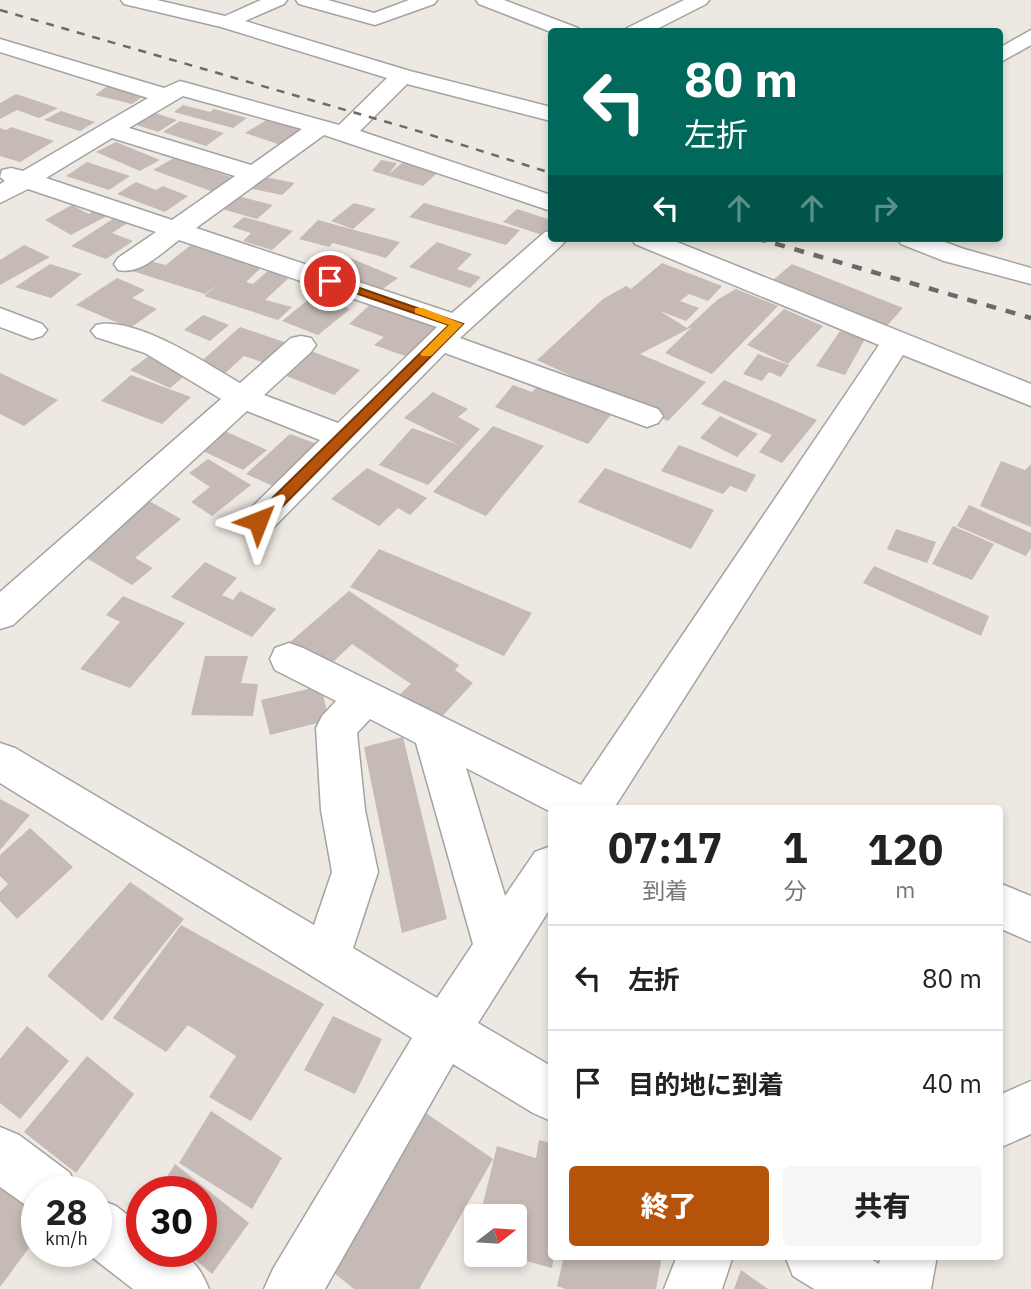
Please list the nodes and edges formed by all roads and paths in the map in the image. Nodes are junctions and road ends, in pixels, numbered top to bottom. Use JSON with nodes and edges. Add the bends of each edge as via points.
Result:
{"nodes":[{"id":1,"x":131,"y":0,"type":"edge"},
{"id":2,"x":277,"y":0,"type":"edge"},
{"id":3,"x":306,"y":0,"type":"edge"},
{"id":4,"x":428,"y":0,"type":"edge"},
{"id":5,"x":486,"y":0,"type":"edge"},
{"id":6,"x":699,"y":0,"type":"edge"},
{"id":7,"x":649,"y":4,"type":"dead end"},
{"id":8,"x":673,"y":13,"type":"junction"},
{"id":9,"x":227,"y":22,"type":"junction"},
{"id":10,"x":560,"y":28,"type":"edge"},
{"id":11,"x":642,"y":28,"type":"edge"},
{"id":12,"x":1031,"y":36,"type":"edge"},
{"id":13,"x":0,"y":46,"type":"edge"},
{"id":14,"x":1003,"y":54,"type":"edge"},
{"id":15,"x":402,"y":76,"type":"junction"},
{"id":16,"x":166,"y":96,"type":"junction"},
{"id":17,"x":548,"y":113,"type":"edge"},
{"id":18,"x":110,"y":130,"type":"junction"},
{"id":19,"x":332,"y":130,"type":"junction"},
{"id":20,"x":0,"y":171,"type":"edge"},
{"id":21,"x":254,"y":174,"type":"junction"},
{"id":22,"x":26,"y":180,"type":"junction"},
{"id":23,"x":0,"y":195,"type":"edge"},
{"id":24,"x":548,"y":202,"type":"edge"},
{"id":25,"x":177,"y":230,"type":"junction"},
{"id":26,"x":549,"y":242,"type":"edge"},
{"id":27,"x":654,"y":242,"type":"edge"},
{"id":28,"x":920,"y":242,"type":"edge"},
{"id":29,"x":128,"y":264,"type":"dead end"},
{"id":30,"x":1031,"y":276,"type":"edge"},
{"id":31,"x":0,"y":317,"type":"edge"},
{"id":32,"x":32,"y":330,"type":"dead end"},
{"id":33,"x":106,"y":331,"type":"dead end"},
{"id":34,"x":448,"y":332,"type":"junction"},
{"id":35,"x":897,"y":341,"type":"junction"},
{"id":36,"x":301,"y":345,"type":"dead end"},
{"id":37,"x":1031,"y":396,"type":"edge"},
{"id":38,"x":241,"y":397,"type":"junction"},
{"id":39,"x":647,"y":416,"type":"dead end"},
{"id":40,"x":343,"y":437,"type":"junction"},
{"id":41,"x":258,"y":521,"type":"dead end"},
{"id":42,"x":0,"y":614,"type":"edge"},
{"id":43,"x":289,"y":659,"type":"dead end"},
{"id":44,"x":365,"y":698,"type":"junction"},
{"id":45,"x":434,"y":733,"type":"junction"},
{"id":46,"x":0,"y":761,"type":"edge"},
{"id":47,"x":582,"y":805,"type":"edge"},
{"id":48,"x":590,"y":805,"type":"edge"},
{"id":49,"x":548,"y":872,"type":"edge"},
{"id":50,"x":1003,"y":907,"type":"edge"},
{"id":51,"x":1031,"y":919,"type":"edge"},
{"id":52,"x":498,"y":948,"type":"junction"},
{"id":53,"x":326,"y":958,"type":"junction"},
{"id":54,"x":445,"y":1030,"type":"junction"},
{"id":55,"x":548,"y":1093,"type":"edge"},
{"id":56,"x":1031,"y":1107,"type":"edge"},
{"id":57,"x":1003,"y":1120,"type":"edge"},
{"id":58,"x":0,"y":1154,"type":"edge"},
{"id":59,"x":30,"y":1176,"type":"edge"},
{"id":60,"x":112,"y":1238,"type":"edge"},
{"id":61,"x":704,"y":1260,"type":"edge"},
{"id":62,"x":819,"y":1260,"type":"edge"},
{"id":63,"x":908,"y":1260,"type":"edge"},
{"id":64,"x":180,"y":1289,"type":"edge"},
{"id":65,"x":293,"y":1289,"type":"edge"},
{"id":66,"x":693,"y":1289,"type":"edge"},
{"id":67,"x":866,"y":1289,"type":"edge"},
{"id":68,"x":902,"y":1289,"type":"edge"}],
"edges":[{"from":1,"to":9,"type":"street"},
{"from":2,"to":9,"type":"street"},
{"from":3,"to":4,"type":"street","via":[[375,19]]},
{"from":5,"to":10,"type":"street"},
{"from":6,"to":8,"type":"street"},
{"from":7,"to":8,"type":"street"},
{"from":8,"to":11,"type":"street"},
{"from":9,"to":15,"type":"street"},
{"from":12,"to":14,"type":"street"},
{"from":13,"to":16,"type":"street"},
{"from":15,"to":17,"type":"street"},
{"from":15,"to":19,"type":"street"},
{"from":16,"to":18,"type":"street"},
{"from":16,"to":19,"type":"street","via":[[180,88]]},
{"from":18,"to":21,"type":"street"},
{"from":18,"to":22,"type":"street"},
{"from":19,"to":21,"type":"street"},
{"from":19,"to":24,"type":"street"},
{"from":20,"to":22,"type":"street"},
{"from":21,"to":25,"type":"street"},
{"from":22,"to":23,"type":"street"},
{"from":22,"to":25,"type":"street"},
{"from":25,"to":29,"type":"street"},
{"from":25,"to":34,"type":"street"},
{"from":26,"to":34,"type":"street"},
{"from":27,"to":35,"type":"street"},
{"from":28,"to":30,"type":"street"},
{"from":31,"to":32,"type":"street"},
{"from":33,"to":38,"type":"street","via":[[155,346]]},
{"from":34,"to":39,"type":"street"},
{"from":34,"to":40,"type":"street"},
{"from":35,"to":37,"type":"street"},
{"from":35,"to":48,"type":"street"},
{"from":36,"to":38,"type":"street"},
{"from":38,"to":40,"type":"street"},
{"from":38,"to":42,"type":"street"},
{"from":40,"to":41,"type":"street"},
{"from":43,"to":44,"type":"street"},
{"from":44,"to":45,"type":"street"},
{"from":44,"to":53,"type":"street","via":[[336,728],[343,810],[355,872]]},
{"from":45,"to":47,"type":"street"},
{"from":45,"to":52,"type":"street"},
{"from":46,"to":53,"type":"street"},
{"from":49,"to":52,"type":"street"},
{"from":50,"to":51,"type":"street"},
{"from":52,"to":54,"type":"street"},
{"from":53,"to":54,"type":"street"},
{"from":54,"to":55,"type":"street"},
{"from":54,"to":65,"type":"street"},
{"from":56,"to":57,"type":"street"},
{"from":58,"to":59,"type":"street"},
{"from":60,"to":64,"type":"street"},
{"from":61,"to":66,"type":"street"},
{"from":62,"to":67,"type":"street"},
{"from":63,"to":68,"type":"street"}]}
